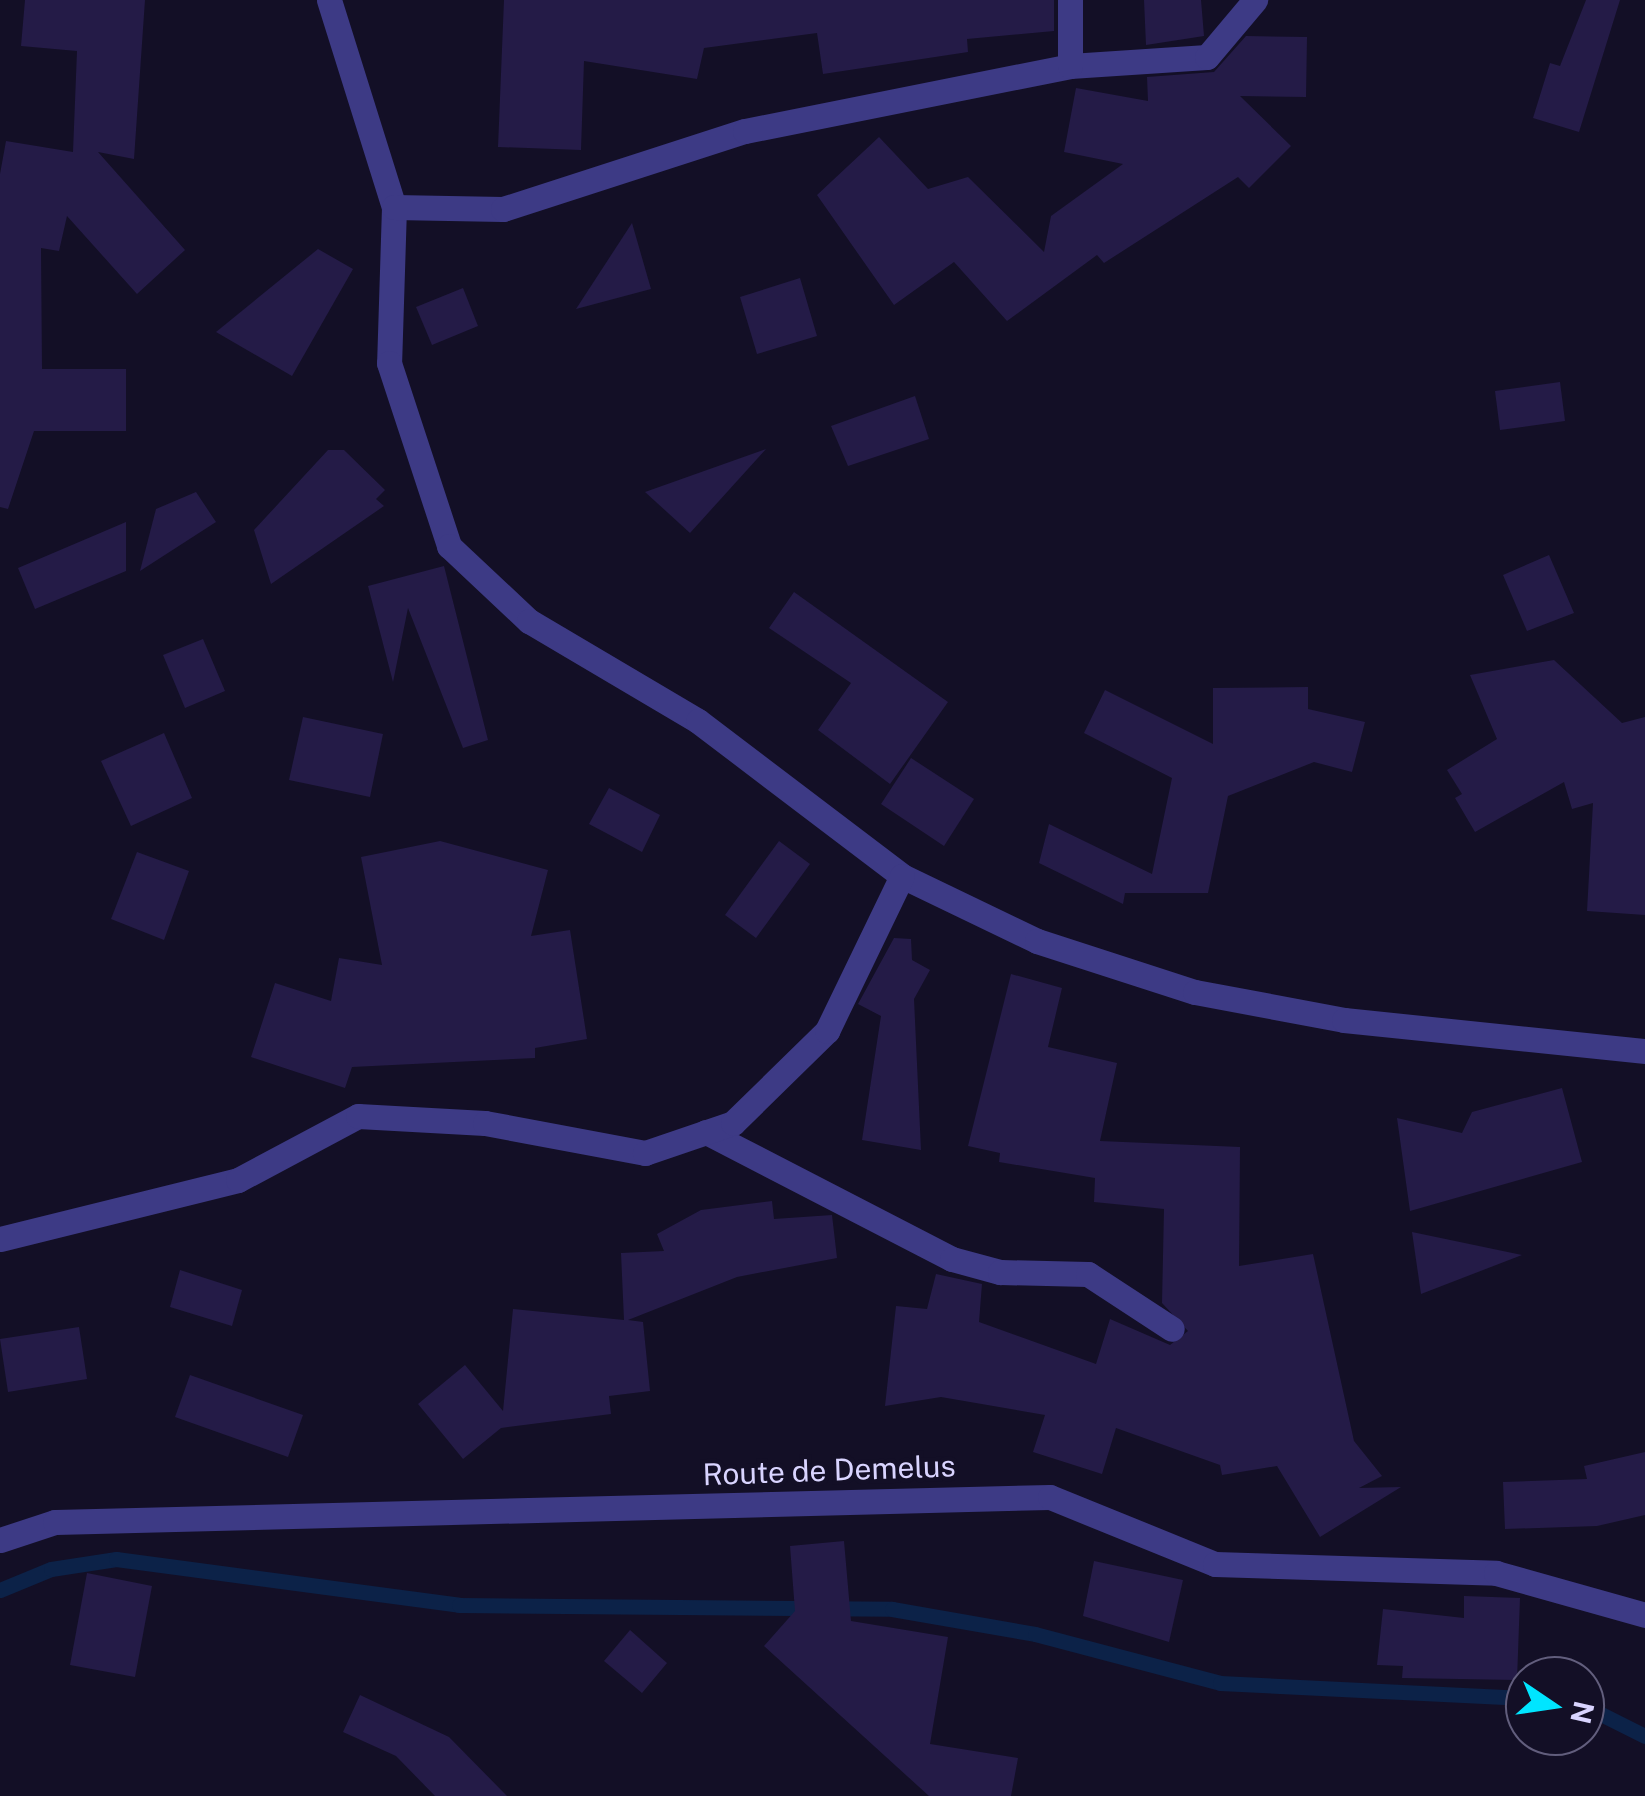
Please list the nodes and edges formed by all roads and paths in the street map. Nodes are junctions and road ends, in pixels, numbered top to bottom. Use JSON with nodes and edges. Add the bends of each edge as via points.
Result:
{"nodes":[{"id":1,"x":330,"y":0,"type":"edge"},
{"id":2,"x":1070,"y":0,"type":"edge"},
{"id":3,"x":1255,"y":0,"type":"edge"},
{"id":4,"x":1070,"y":66,"type":"junction"},
{"id":5,"x":394,"y":208,"type":"junction"},
{"id":6,"x":902,"y":876,"type":"junction"},
{"id":7,"x":1645,"y":1051,"type":"edge"},
{"id":8,"x":706,"y":1132,"type":"junction"},
{"id":9,"x":0,"y":1239,"type":"edge"},
{"id":10,"x":1172,"y":1330,"type":"dead end"},
{"id":11,"x":0,"y":1540,"type":"edge"},
{"id":12,"x":1645,"y":1615,"type":"edge"}],
"edges":[{"from":1,"to":5,"type":"street"},
{"from":2,"to":4,"type":"street"},
{"from":3,"to":4,"type":"street","via":[[1207,57]]},
{"from":4,"to":5,"type":"street","via":[[745,132],[503,208]]},
{"from":5,"to":6,"type":"street","via":[[389,363],[449,546],[529,621],[698,721]]},
{"from":6,"to":7,"type":"street","via":[[1037,940],[1195,992],[1344,1020]]},
{"from":6,"to":8,"type":"street","via":[[827,1031],[733,1123]]},
{"from":8,"to":9,"type":"street","via":[[645,1153],[486,1122],[358,1116],[238,1180]]},
{"from":8,"to":10,"type":"street","via":[[952,1258],[1000,1272],[1088,1274]]},
{"from":11,"to":12,"type":"street","name":"Route de Demelus","via":[[55,1522],[1050,1497],[1216,1564],[1496,1574]]}]}
